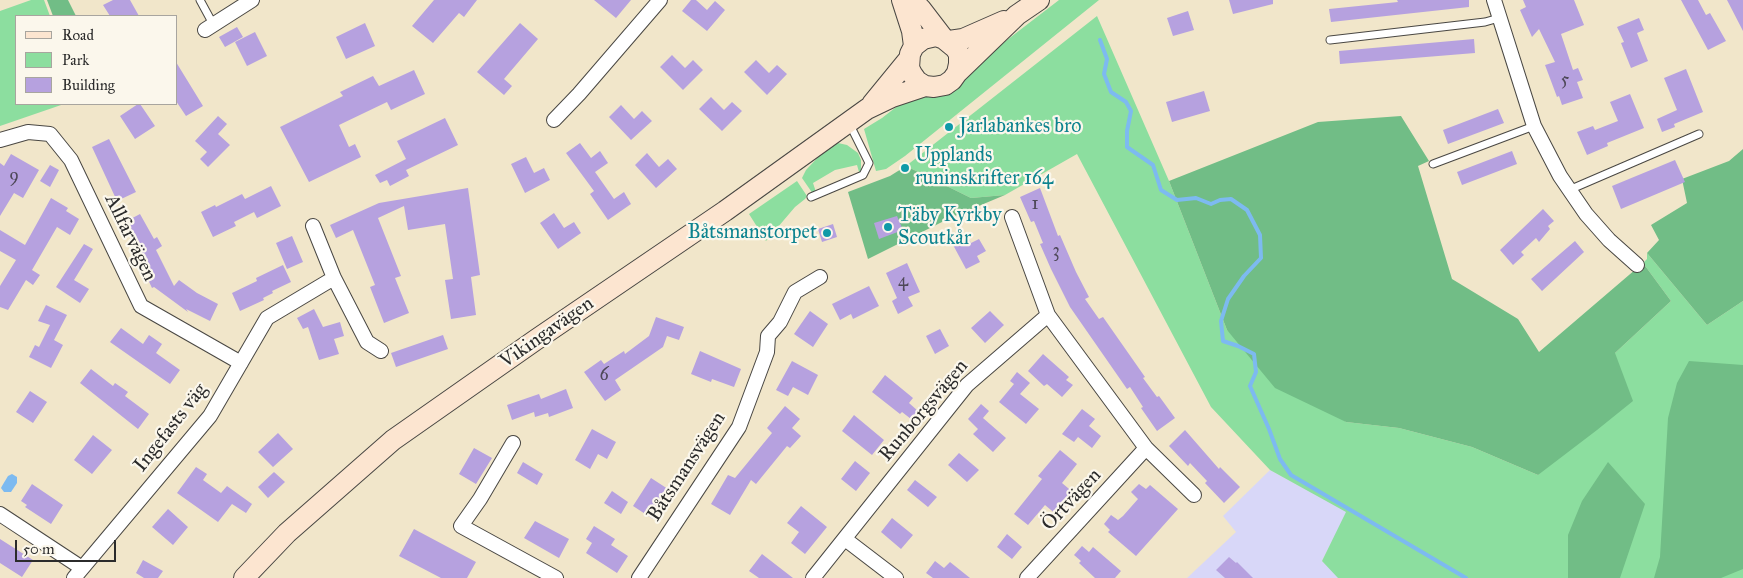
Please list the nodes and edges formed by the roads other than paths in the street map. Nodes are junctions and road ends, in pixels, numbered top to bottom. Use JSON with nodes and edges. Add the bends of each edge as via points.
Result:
{"nodes":[{"id":1,"x":200,"y":0,"type":"edge"},
{"id":2,"x":252,"y":0,"type":"edge"},
{"id":3,"x":660,"y":0,"type":"edge"},
{"id":4,"x":902,"y":0,"type":"edge"},
{"id":5,"x":912,"y":0,"type":"edge"},
{"id":6,"x":1039,"y":0,"type":"edge"},
{"id":7,"x":1494,"y":0,"type":"edge"},
{"id":8,"x":1017,"y":16,"type":"junction"},
{"id":9,"x":1499,"y":18,"type":"junction"},
{"id":10,"x":209,"y":27,"type":"joint"},
{"id":11,"x":947,"y":40,"type":"junction"},
{"id":12,"x":1330,"y":40,"type":"dead end"},
{"id":13,"x":911,"y":53,"type":"junction"},
{"id":14,"x":957,"y":73,"type":"junction"},
{"id":15,"x":925,"y":86,"type":"junction"},
{"id":16,"x":867,"y":109,"type":"junction"},
{"id":17,"x":554,"y":120,"type":"dead end"},
{"id":18,"x":849,"y":122,"type":"junction"},
{"id":19,"x":1534,"y":126,"type":"junction"},
{"id":20,"x":1699,"y":134,"type":"dead end"},
{"id":21,"x":0,"y":138,"type":"edge"},
{"id":22,"x":1433,"y":164,"type":"dead end"},
{"id":23,"x":1569,"y":190,"type":"junction"},
{"id":24,"x":811,"y":197,"type":"dead end"},
{"id":25,"x":1012,"y":217,"type":"dead end"},
{"id":26,"x":313,"y":226,"type":"dead end"},
{"id":27,"x":1637,"y":265,"type":"dead end"},
{"id":28,"x":820,"y":277,"type":"dead end"},
{"id":29,"x":334,"y":278,"type":"junction"},
{"id":30,"x":1048,"y":316,"type":"junction"},
{"id":31,"x":381,"y":351,"type":"dead end"},
{"id":32,"x":242,"y":362,"type":"junction"},
{"id":33,"x":513,"y":443,"type":"dead end"},
{"id":34,"x":1146,"y":448,"type":"junction"},
{"id":35,"x":1194,"y":495,"type":"dead end"},
{"id":36,"x":0,"y":514,"type":"edge"},
{"id":37,"x":844,"y":539,"type":"junction"},
{"id":38,"x":78,"y":573,"type":"edge"},
{"id":39,"x":244,"y":578,"type":"edge"},
{"id":40,"x":556,"y":578,"type":"edge"},
{"id":41,"x":639,"y":578,"type":"edge"},
{"id":42,"x":813,"y":578,"type":"edge"},
{"id":43,"x":896,"y":578,"type":"edge"},
{"id":44,"x":1027,"y":578,"type":"edge"}],
"edges":[{"from":1,"to":10,"type":"lane"},
{"from":2,"to":10,"type":"street"},
{"from":3,"to":17,"type":"street"},
{"from":4,"to":13,"type":"main road","via":[[912,31]]},
{"from":5,"to":11,"type":"main road"},
{"from":6,"to":8,"type":"main road","name":"Vikingavägen"},
{"from":7,"to":9,"type":"street"},
{"from":8,"to":11,"type":"main road","name":"Vikingavägen","via":[[962,39]]},
{"from":8,"to":14,"type":"main road","name":"Vikingavägen"},
{"from":9,"to":12,"type":"lane"},
{"from":9,"to":19,"type":"street"},
{"from":11,"to":13,"type":"main road","name":"Vikingavägen","via":[[927,37],[918,42]]},
{"from":11,"to":14,"type":"main road","via":[[959,54]]},
{"from":13,"to":15,"type":"main road","via":[[912,74]]},
{"from":13,"to":16,"type":"main road","name":"Vikingavägen"},
{"from":14,"to":15,"type":"main road","name":"Vikingavägen","via":[[945,85]]},
{"from":15,"to":16,"type":"main road","name":"Vikingavägen"},
{"from":16,"to":18,"type":"main road","name":"Vikingavägen"},
{"from":18,"to":24,"type":"lane","via":[[869,163],[863,175]]},
{"from":18,"to":39,"type":"main road","name":"Vikingavägen","via":[[726,211],[393,440],[287,533]]},
{"from":19,"to":22,"type":"lane"},
{"from":19,"to":23,"type":"street"},
{"from":20,"to":23,"type":"lane"},
{"from":21,"to":32,"type":"street","name":"Allfarvägen","via":[[28,132],[50,134],[71,160],[141,306]]},
{"from":23,"to":27,"type":"street","via":[[1609,240]]},
{"from":25,"to":30,"type":"street"},
{"from":26,"to":29,"type":"street"},
{"from":28,"to":41,"type":"street","name":"Båtsmansvägen","via":[[795,292],[780,322],[768,336],[767,352],[740,427]]},
{"from":29,"to":31,"type":"street","via":[[368,342]]},
{"from":29,"to":32,"type":"street","name":"Ingefasts väg","via":[[267,318]]},
{"from":30,"to":34,"type":"street"},
{"from":30,"to":37,"type":"street","name":"Runborgsvägen","via":[[967,385]]},
{"from":32,"to":38,"type":"street","name":"Ingefasts väg","via":[[210,416]]},
{"from":33,"to":40,"type":"street","via":[[461,526]]},
{"from":34,"to":35,"type":"street"},
{"from":34,"to":44,"type":"street","name":"Örtvägen"},
{"from":36,"to":38,"type":"street","name":"Ingefasts väg"},
{"from":37,"to":42,"type":"street","name":"Runborgsvägen"},
{"from":37,"to":43,"type":"street"}]}
